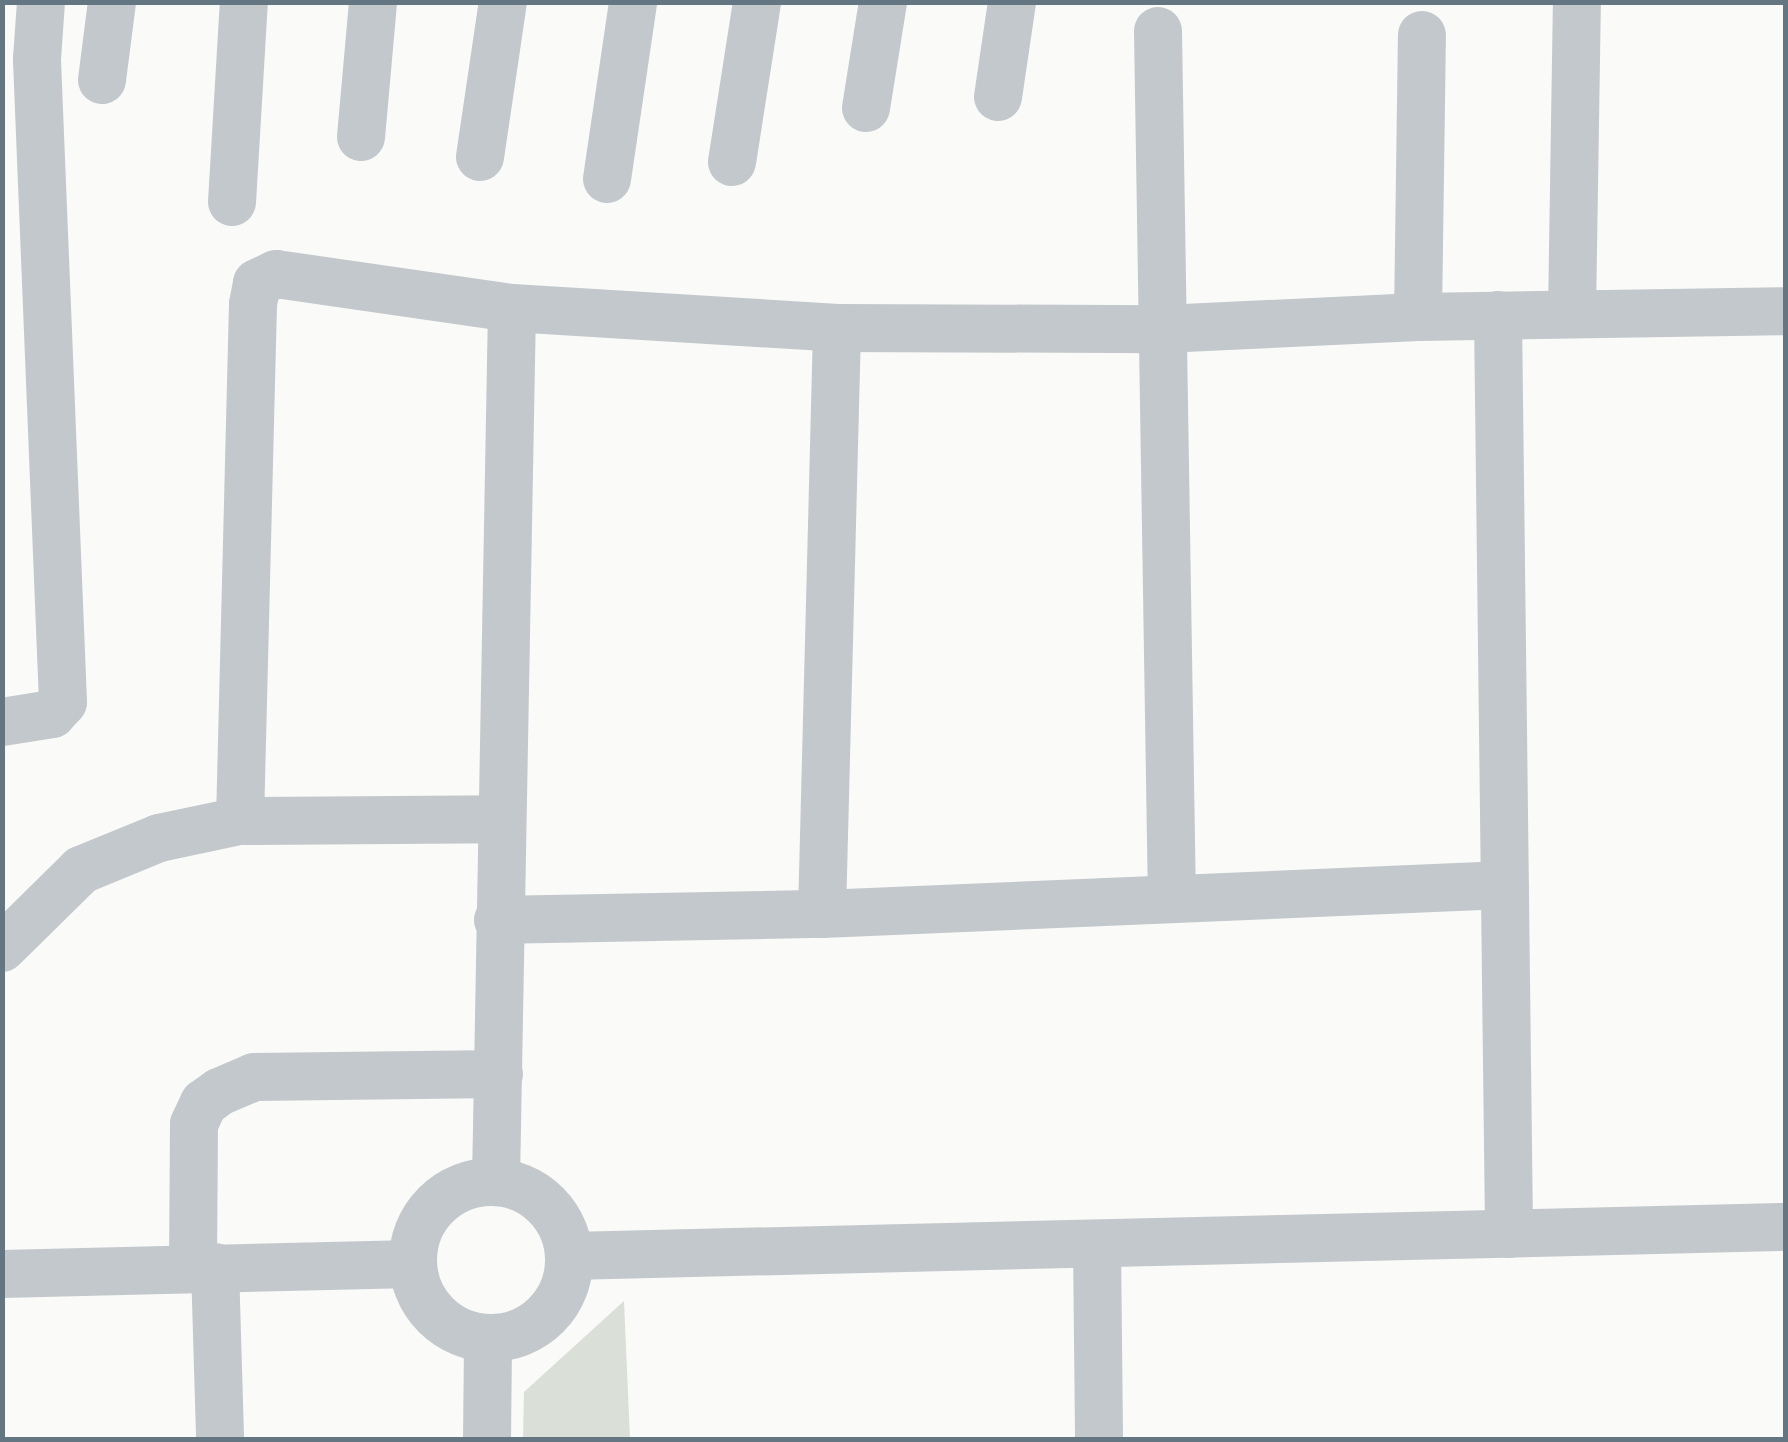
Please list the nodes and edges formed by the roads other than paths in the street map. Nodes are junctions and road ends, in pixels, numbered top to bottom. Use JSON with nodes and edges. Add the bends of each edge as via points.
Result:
{"nodes":[{"id":1,"x":41,"y":2,"type":"edge"},
{"id":2,"x":112,"y":2,"type":"edge"},
{"id":3,"x":244,"y":2,"type":"edge"},
{"id":4,"x":372,"y":2,"type":"edge"},
{"id":5,"x":503,"y":2,"type":"edge"},
{"id":6,"x":633,"y":2,"type":"edge"},
{"id":7,"x":756,"y":2,"type":"edge"},
{"id":8,"x":883,"y":2,"type":"edge"},
{"id":9,"x":1012,"y":2,"type":"edge"},
{"id":10,"x":1576,"y":2,"type":"edge"},
{"id":11,"x":1158,"y":31,"type":"dead end"},
{"id":12,"x":1422,"y":35,"type":"dead end"},
{"id":13,"x":102,"y":80,"type":"dead end"},
{"id":14,"x":998,"y":98,"type":"dead end"},
{"id":15,"x":866,"y":108,"type":"dead end"},
{"id":16,"x":361,"y":137,"type":"dead end"},
{"id":17,"x":480,"y":157,"type":"dead end"},
{"id":18,"x":732,"y":162,"type":"dead end"},
{"id":19,"x":607,"y":178,"type":"dead end"},
{"id":20,"x":232,"y":202,"type":"dead end"},
{"id":21,"x":512,"y":308,"type":"junction"},
{"id":22,"x":1786,"y":311,"type":"edge"},
{"id":23,"x":1572,"y":314,"type":"junction"},
{"id":24,"x":1498,"y":316,"type":"junction"},
{"id":25,"x":1418,"y":317,"type":"junction"},
{"id":26,"x":837,"y":328,"type":"junction"},
{"id":27,"x":1162,"y":329,"type":"junction"},
{"id":28,"x":2,"y":722,"type":"edge"},
{"id":29,"x":500,"y":819,"type":"junction"},
{"id":30,"x":240,"y":821,"type":"junction"},
{"id":31,"x":1504,"y":885,"type":"junction"},
{"id":32,"x":1172,"y":899,"type":"junction"},
{"id":33,"x":822,"y":914,"type":"junction"},
{"id":34,"x":498,"y":920,"type":"junction"},
{"id":35,"x":2,"y":948,"type":"edge"},
{"id":36,"x":499,"y":1074,"type":"junction"},
{"id":37,"x":496,"y":1181,"type":"junction"},
{"id":38,"x":1786,"y":1227,"type":"edge"},
{"id":39,"x":1510,"y":1234,"type":"junction"},
{"id":40,"x":1097,"y":1244,"type":"junction"},
{"id":41,"x":570,"y":1256,"type":"junction"},
{"id":42,"x":413,"y":1264,"type":"junction"},
{"id":43,"x":204,"y":1268,"type":"junction"},
{"id":44,"x":2,"y":1274,"type":"edge"},
{"id":45,"x":488,"y":1338,"type":"junction"},
{"id":46,"x":220,"y":1440,"type":"edge"},
{"id":47,"x":487,"y":1440,"type":"edge"},
{"id":48,"x":1099,"y":1440,"type":"edge"}],
"edges":[{"from":1,"to":28,"type":"street","via":[[37,59],[63,702],[52,714]]},
{"from":2,"to":13,"type":"street"},
{"from":3,"to":20,"type":"street"},
{"from":4,"to":16,"type":"street"},
{"from":5,"to":17,"type":"street"},
{"from":6,"to":19,"type":"street"},
{"from":7,"to":18,"type":"street"},
{"from":8,"to":15,"type":"street"},
{"from":9,"to":14,"type":"street"},
{"from":10,"to":23,"type":"street"},
{"from":11,"to":27,"type":"street"},
{"from":12,"to":25,"type":"street"},
{"from":21,"to":26,"type":"street"},
{"from":21,"to":29,"type":"street"},
{"from":21,"to":30,"type":"street","via":[[276,274],[257,283]]},
{"from":22,"to":23,"type":"street"},
{"from":23,"to":24,"type":"street"},
{"from":24,"to":25,"type":"street"},
{"from":24,"to":31,"type":"street"},
{"from":25,"to":27,"type":"street"},
{"from":26,"to":27,"type":"street"},
{"from":26,"to":33,"type":"street"},
{"from":27,"to":32,"type":"street"},
{"from":29,"to":30,"type":"street"},
{"from":29,"to":34,"type":"street"},
{"from":30,"to":35,"type":"street","via":[[159,838],[81,870]]},
{"from":31,"to":32,"type":"street"},
{"from":31,"to":39,"type":"street"},
{"from":32,"to":33,"type":"street"},
{"from":33,"to":34,"type":"street"},
{"from":34,"to":36,"type":"street"},
{"from":36,"to":37,"type":"street"},
{"from":36,"to":43,"type":"street","via":[[254,1077],[220,1092],[204,1103],[194,1124]]},
{"from":37,"to":41,"type":"street","via":[[548,1204]]},
{"from":37,"to":42,"type":"street","via":[[446,1195],[427,1214]]},
{"from":38,"to":39,"type":"street"},
{"from":39,"to":40,"type":"street"},
{"from":40,"to":41,"type":"street"},
{"from":40,"to":48,"type":"street"},
{"from":41,"to":45,"type":"street","via":[[555,1306],[514,1335]]},
{"from":42,"to":43,"type":"street"},
{"from":42,"to":45,"type":"street","via":[[429,1307],[445,1323]]},
{"from":43,"to":44,"type":"street"},
{"from":43,"to":46,"type":"street"},
{"from":45,"to":47,"type":"street"}]}
